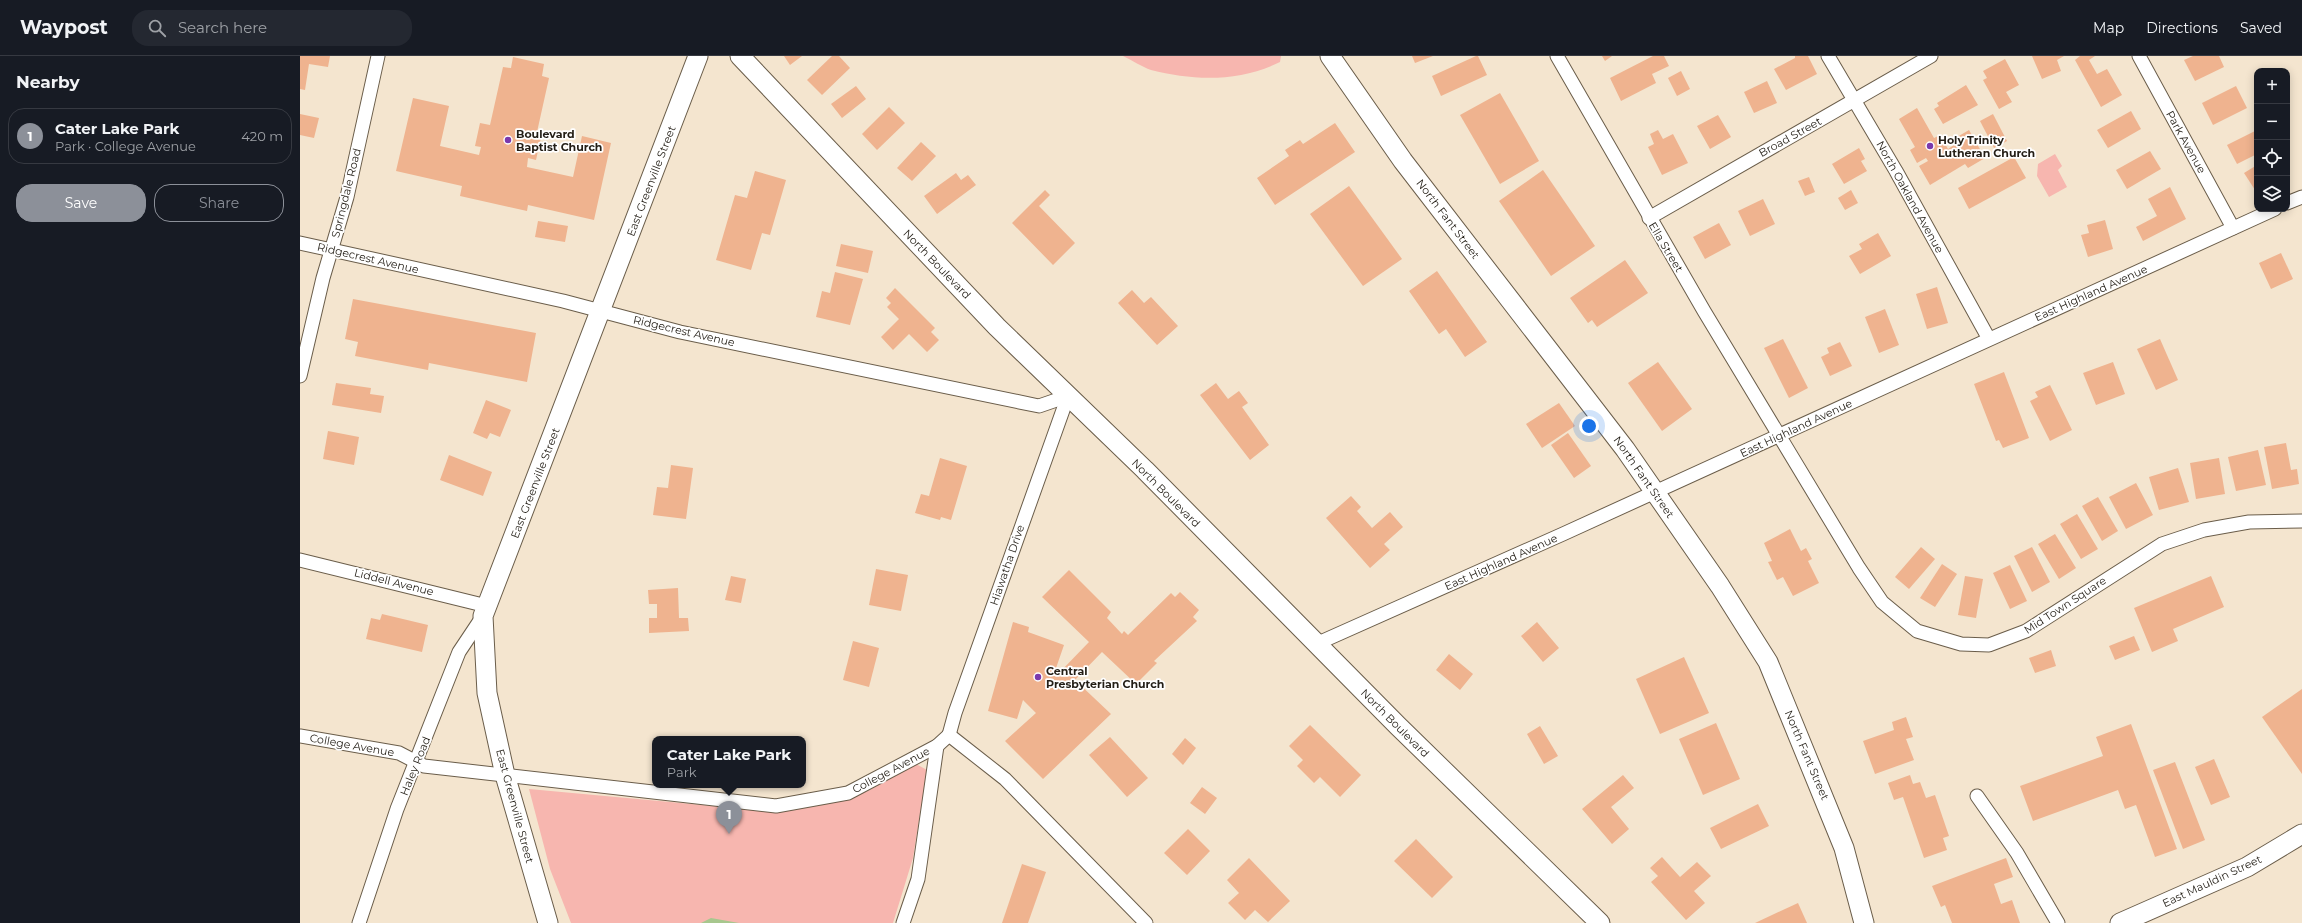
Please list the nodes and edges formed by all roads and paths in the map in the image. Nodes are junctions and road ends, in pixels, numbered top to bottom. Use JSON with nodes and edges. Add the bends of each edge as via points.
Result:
{"nodes":[{"id":1,"x":378,"y":56,"type":"edge"},
{"id":2,"x":698,"y":56,"type":"edge"},
{"id":3,"x":740,"y":56,"type":"edge"},
{"id":4,"x":1330,"y":56,"type":"edge"},
{"id":5,"x":1557,"y":56,"type":"edge"},
{"id":6,"x":1828,"y":56,"type":"edge"},
{"id":7,"x":1931,"y":56,"type":"edge"},
{"id":8,"x":2139,"y":56,"type":"edge"},
{"id":9,"x":1855,"y":101,"type":"junction"},
{"id":10,"x":2302,"y":197,"type":"edge"},
{"id":11,"x":2290,"y":203,"type":"edge"},
{"id":12,"x":2268,"y":212,"type":"edge"},
{"id":13,"x":1649,"y":218,"type":"junction"},
{"id":14,"x":2233,"y":228,"type":"junction"},
{"id":15,"x":300,"y":243,"type":"edge"},
{"id":16,"x":331,"y":251,"type":"junction"},
{"id":17,"x":601,"y":311,"type":"junction"},
{"id":18,"x":1989,"y":339,"type":"junction"},
{"id":19,"x":300,"y":376,"type":"edge"},
{"id":20,"x":1068,"y":396,"type":"junction"},
{"id":21,"x":1779,"y":435,"type":"junction"},
{"id":22,"x":1655,"y":492,"type":"junction"},
{"id":23,"x":2302,"y":521,"type":"edge"},
{"id":24,"x":300,"y":560,"type":"edge"},
{"id":25,"x":485,"y":611,"type":"junction"},
{"id":26,"x":1316,"y":644,"type":"junction"},
{"id":27,"x":949,"y":734,"type":"junction"},
{"id":28,"x":300,"y":736,"type":"edge"},
{"id":29,"x":937,"y":746,"type":"junction"},
{"id":30,"x":417,"y":763,"type":"junction"},
{"id":31,"x":505,"y":775,"type":"junction"},
{"id":32,"x":1977,"y":796,"type":"dead end"},
{"id":33,"x":2302,"y":834,"type":"edge"},
{"id":34,"x":359,"y":923,"type":"edge"},
{"id":35,"x":548,"y":923,"type":"edge"},
{"id":36,"x":903,"y":923,"type":"edge"},
{"id":37,"x":1146,"y":923,"type":"edge"},
{"id":38,"x":1600,"y":923,"type":"edge"},
{"id":39,"x":1864,"y":923,"type":"edge"},
{"id":40,"x":2058,"y":923,"type":"edge"},
{"id":41,"x":2120,"y":923,"type":"edge"}],
"edges":[{"from":1,"to":16,"type":"street","name":"Springdale Road"},
{"from":2,"to":17,"type":"main road","name":"East Greenville Street"},
{"from":3,"to":20,"type":"main road","name":"North Boulevard","via":[[997,327]]},
{"from":4,"to":22,"type":"main road","name":"North Fant Street","via":[[1403,161]]},
{"from":5,"to":13,"type":"street","name":"Ella Street"},
{"from":6,"to":9,"type":"street","name":"North Oakland Avenue"},
{"from":7,"to":9,"type":"street","name":"Broad Street"},
{"from":8,"to":14,"type":"street","name":"Park Avenue"},
{"from":9,"to":13,"type":"street","name":"Broad Street"},
{"from":9,"to":18,"type":"street","name":"North Oakland Avenue"},
{"from":10,"to":11,"type":"street"},
{"from":12,"to":14,"type":"street","name":"East Highland Avenue"},
{"from":13,"to":21,"type":"street","name":"Ella Street"},
{"from":14,"to":18,"type":"street","name":"East Highland Avenue"},
{"from":15,"to":16,"type":"street","name":"Ridgecrest Avenue"},
{"from":16,"to":17,"type":"street","name":"Ridgecrest Avenue"},
{"from":16,"to":19,"type":"street","name":"Springdale Road"},
{"from":17,"to":20,"type":"street","name":"Ridgecrest Avenue","via":[[680,332],[1039,406]]},
{"from":17,"to":25,"type":"main road","name":"East Greenville Street"},
{"from":18,"to":21,"type":"street","name":"East Highland Avenue"},
{"from":20,"to":26,"type":"main road","name":"North Boulevard","via":[[1145,470]]},
{"from":20,"to":27,"type":"street","name":"Hiawatha Drive"},
{"from":21,"to":22,"type":"street","name":"East Highland Avenue"},
{"from":21,"to":23,"type":"street","name":"Mid Town Square","via":[[1858,568],[1882,602],[1917,631],[1961,644],[1989,645],[2026,631],[2162,544],[2204,530],[2249,522]]},
{"from":22,"to":26,"type":"street","name":"East Highland Avenue"},
{"from":22,"to":39,"type":"main road","name":"North Fant Street","via":[[1720,586],[1768,662],[1844,848]]},
{"from":24,"to":25,"type":"street","name":"Liddell Avenue"},
{"from":25,"to":30,"type":"street","name":"Haley Road","via":[[459,652]]},
{"from":25,"to":31,"type":"main road","name":"East Greenville Street","via":[[487,693]]},
{"from":26,"to":38,"type":"main road","name":"North Boulevard"},
{"from":27,"to":29,"type":"street","name":"College Avenue"},
{"from":27,"to":37,"type":"street","via":[[1004,779]]},
{"from":28,"to":30,"type":"street","name":"College Avenue","via":[[399,753]]},
{"from":29,"to":31,"type":"street","name":"College Avenue","via":[[848,793],[776,806]]},
{"from":29,"to":36,"type":"street","via":[[918,879]]},
{"from":30,"to":31,"type":"street","name":"College Avenue","via":[[424,766]]},
{"from":30,"to":34,"type":"street","name":"Haley Road","via":[[397,809]]},
{"from":31,"to":35,"type":"main road","name":"East Greenville Street"},
{"from":32,"to":40,"type":"street","via":[[2017,853]]},
{"from":33,"to":41,"type":"main road","name":"East Mauldin Street","via":[[2247,867]]}]}
